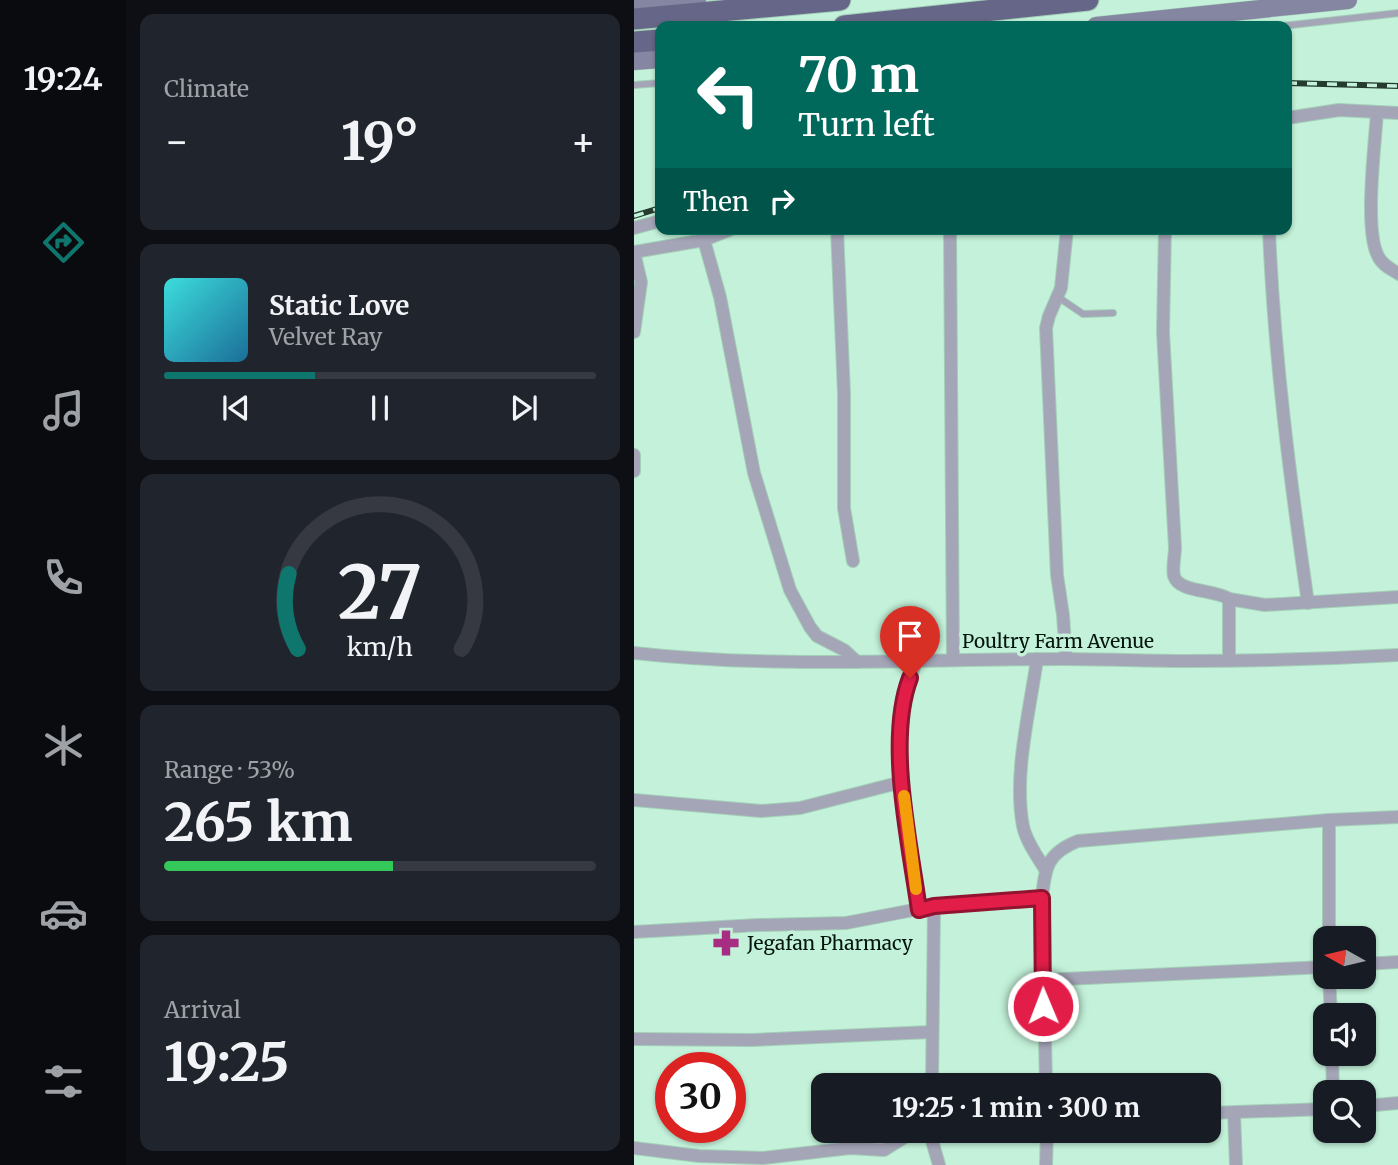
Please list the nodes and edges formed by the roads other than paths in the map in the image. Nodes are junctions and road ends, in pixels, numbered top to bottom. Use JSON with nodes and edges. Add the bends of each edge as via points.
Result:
{"nodes":[{"id":1,"x":697,"y":0,"type":"edge"},
{"id":2,"x":840,"y":0,"type":"edge"},
{"id":3,"x":1088,"y":0,"type":"edge"},
{"id":4,"x":1348,"y":0,"type":"edge"},
{"id":5,"x":634,"y":5,"type":"edge"},
{"id":6,"x":1399,"y":13,"type":"edge"},
{"id":7,"x":634,"y":19,"type":"edge"},
{"id":8,"x":891,"y":21,"type":"edge"},
{"id":9,"x":1144,"y":21,"type":"edge"},
{"id":10,"x":1292,"y":25,"type":"edge"},
{"id":11,"x":655,"y":40,"type":"edge"},
{"id":12,"x":634,"y":42,"type":"edge"},
{"id":13,"x":655,"y":59,"type":"edge"},
{"id":14,"x":634,"y":61,"type":"edge"},
{"id":15,"x":655,"y":83,"type":"edge"},
{"id":16,"x":634,"y":85,"type":"edge"},
{"id":17,"x":1377,"y":112,"type":"junction"},
{"id":18,"x":1399,"y":113,"type":"edge"},
{"id":19,"x":1292,"y":117,"type":"edge"},
{"id":20,"x":655,"y":222,"type":"edge"},
{"id":21,"x":634,"y":228,"type":"edge"},
{"id":22,"x":717,"y":235,"type":"edge"},
{"id":23,"x":837,"y":235,"type":"edge"},
{"id":24,"x":950,"y":235,"type":"edge"},
{"id":25,"x":1066,"y":235,"type":"edge"},
{"id":26,"x":1165,"y":235,"type":"edge"},
{"id":27,"x":1269,"y":235,"type":"edge"},
{"id":28,"x":704,"y":240,"type":"junction"},
{"id":29,"x":634,"y":252,"type":"edge"},
{"id":30,"x":1399,"y":274,"type":"edge"},
{"id":31,"x":1058,"y":297,"type":"junction"},
{"id":32,"x":1113,"y":313,"type":"dead end"},
{"id":33,"x":634,"y":332,"type":"edge"},
{"id":34,"x":634,"y":455,"type":"edge"},
{"id":35,"x":634,"y":471,"type":"edge"},
{"id":36,"x":853,"y":561,"type":"dead end"},
{"id":37,"x":1399,"y":597,"type":"edge"},
{"id":38,"x":1229,"y":599,"type":"junction"},
{"id":39,"x":1308,"y":603,"type":"junction"},
{"id":40,"x":634,"y":653,"type":"edge"},
{"id":41,"x":1399,"y":655,"type":"edge"},
{"id":42,"x":1037,"y":659,"type":"junction"},
{"id":43,"x":1066,"y":659,"type":"junction"},
{"id":44,"x":953,"y":660,"type":"junction"},
{"id":45,"x":1229,"y":660,"type":"junction"},
{"id":46,"x":857,"y":662,"type":"junction"},
{"id":47,"x":916,"y":662,"type":"junction"},
{"id":48,"x":902,"y":782,"type":"junction"},
{"id":49,"x":634,"y":800,"type":"edge"},
{"id":50,"x":1399,"y":817,"type":"edge"},
{"id":51,"x":1329,"y":820,"type":"junction"},
{"id":52,"x":1045,"y":869,"type":"junction"},
{"id":53,"x":1042,"y":898,"type":"junction"},
{"id":54,"x":934,"y":906,"type":"junction"},
{"id":55,"x":919,"y":910,"type":"junction"},
{"id":56,"x":1329,"y":926,"type":"edge"},
{"id":57,"x":634,"y":932,"type":"edge"},
{"id":58,"x":1399,"y":962,"type":"edge"},
{"id":59,"x":1376,"y":963,"type":"edge"},
{"id":60,"x":1313,"y":968,"type":"edge"},
{"id":61,"x":1042,"y":980,"type":"junction"},
{"id":62,"x":931,"y":1032,"type":"junction"},
{"id":63,"x":634,"y":1039,"type":"edge"},
{"id":64,"x":933,"y":1073,"type":"edge"},
{"id":65,"x":1046,"y":1073,"type":"edge"},
{"id":66,"x":1399,"y":1104,"type":"edge"},
{"id":67,"x":1376,"y":1105,"type":"edge"},
{"id":68,"x":1313,"y":1109,"type":"edge"},
{"id":69,"x":1221,"y":1112,"type":"edge"},
{"id":70,"x":1234,"y":1112,"type":"junction"},
{"id":71,"x":895,"y":1143,"type":"edge"},
{"id":72,"x":933,"y":1143,"type":"edge"},
{"id":73,"x":1046,"y":1143,"type":"edge"},
{"id":74,"x":634,"y":1148,"type":"edge"},
{"id":75,"x":939,"y":1165,"type":"edge"},
{"id":76,"x":1046,"y":1165,"type":"edge"},
{"id":77,"x":1236,"y":1165,"type":"edge"}],
"edges":[{"from":1,"to":5,"type":"main road"},
{"from":2,"to":7,"type":"highway"},
{"from":3,"to":8,"type":"highway"},
{"from":4,"to":9,"type":"main road"},
{"from":6,"to":10,"type":"lane"},
{"from":11,"to":12,"type":"highway"},
{"from":13,"to":14,"type":"main road"},
{"from":15,"to":16,"type":"lane"},
{"from":17,"to":18,"type":"street"},
{"from":17,"to":19,"type":"street","via":[[1329,110]]},
{"from":17,"to":30,"type":"street","via":[[1373,241],[1383,264]]},
{"from":20,"to":21,"type":"street"},
{"from":22,"to":28,"type":"street"},
{"from":23,"to":36,"type":"street","via":[[844,508]]},
{"from":24,"to":44,"type":"street"},
{"from":25,"to":31,"type":"street"},
{"from":26,"to":38,"type":"street","via":[[1163,332],[1175,578],[1179,585]]},
{"from":27,"to":39,"type":"street","via":[[1272,304]]},
{"from":28,"to":29,"type":"street"},
{"from":28,"to":46,"type":"street","via":[[720,297],[754,473],[787,580],[817,636]]},
{"from":29,"to":33,"type":"street","via":[[641,282]]},
{"from":31,"to":32,"type":"lane","via":[[1083,314]]},
{"from":31,"to":43,"type":"street","via":[[1046,328],[1057,575]]},
{"from":34,"to":35,"type":"street"},
{"from":37,"to":39,"type":"street"},
{"from":38,"to":39,"type":"street","via":[[1265,605]]},
{"from":38,"to":45,"type":"street"},
{"from":40,"to":46,"type":"street","name":"Poultry Farm Avenue"},
{"from":41,"to":45,"type":"street","name":"Poultry Farm Avenue"},
{"from":42,"to":43,"type":"street","name":"Poultry Farm Avenue"},
{"from":42,"to":44,"type":"street","name":"Poultry Farm Avenue"},
{"from":42,"to":52,"type":"street","via":[[1020,804],[1023,829]]},
{"from":43,"to":45,"type":"street","name":"Poultry Farm Avenue"},
{"from":44,"to":47,"type":"street","name":"Poultry Farm Avenue"},
{"from":46,"to":47,"type":"street","name":"Poultry Farm Avenue"},
{"from":47,"to":48,"type":"street","via":[[904,694]]},
{"from":48,"to":49,"type":"street","via":[[800,808],[761,811]]},
{"from":48,"to":55,"type":"street"},
{"from":50,"to":51,"type":"street"},
{"from":51,"to":52,"type":"street","via":[[1078,841],[1066,845]]},
{"from":51,"to":56,"type":"street"},
{"from":52,"to":53,"type":"street"},
{"from":53,"to":54,"type":"street"},
{"from":53,"to":61,"type":"street"},
{"from":54,"to":55,"type":"street"},
{"from":54,"to":62,"type":"street"},
{"from":55,"to":57,"type":"street","via":[[846,923]]},
{"from":58,"to":59,"type":"street"},
{"from":60,"to":61,"type":"street"},
{"from":61,"to":65,"type":"street"},
{"from":62,"to":63,"type":"street","via":[[752,1040]]},
{"from":62,"to":64,"type":"street"},
{"from":66,"to":67,"type":"street"},
{"from":68,"to":70,"type":"street"},
{"from":69,"to":70,"type":"street"},
{"from":70,"to":77,"type":"street"},
{"from":71,"to":74,"type":"street","via":[[884,1150],[850,1148],[763,1158]]},
{"from":72,"to":75,"type":"street"},
{"from":73,"to":76,"type":"street"}]}
